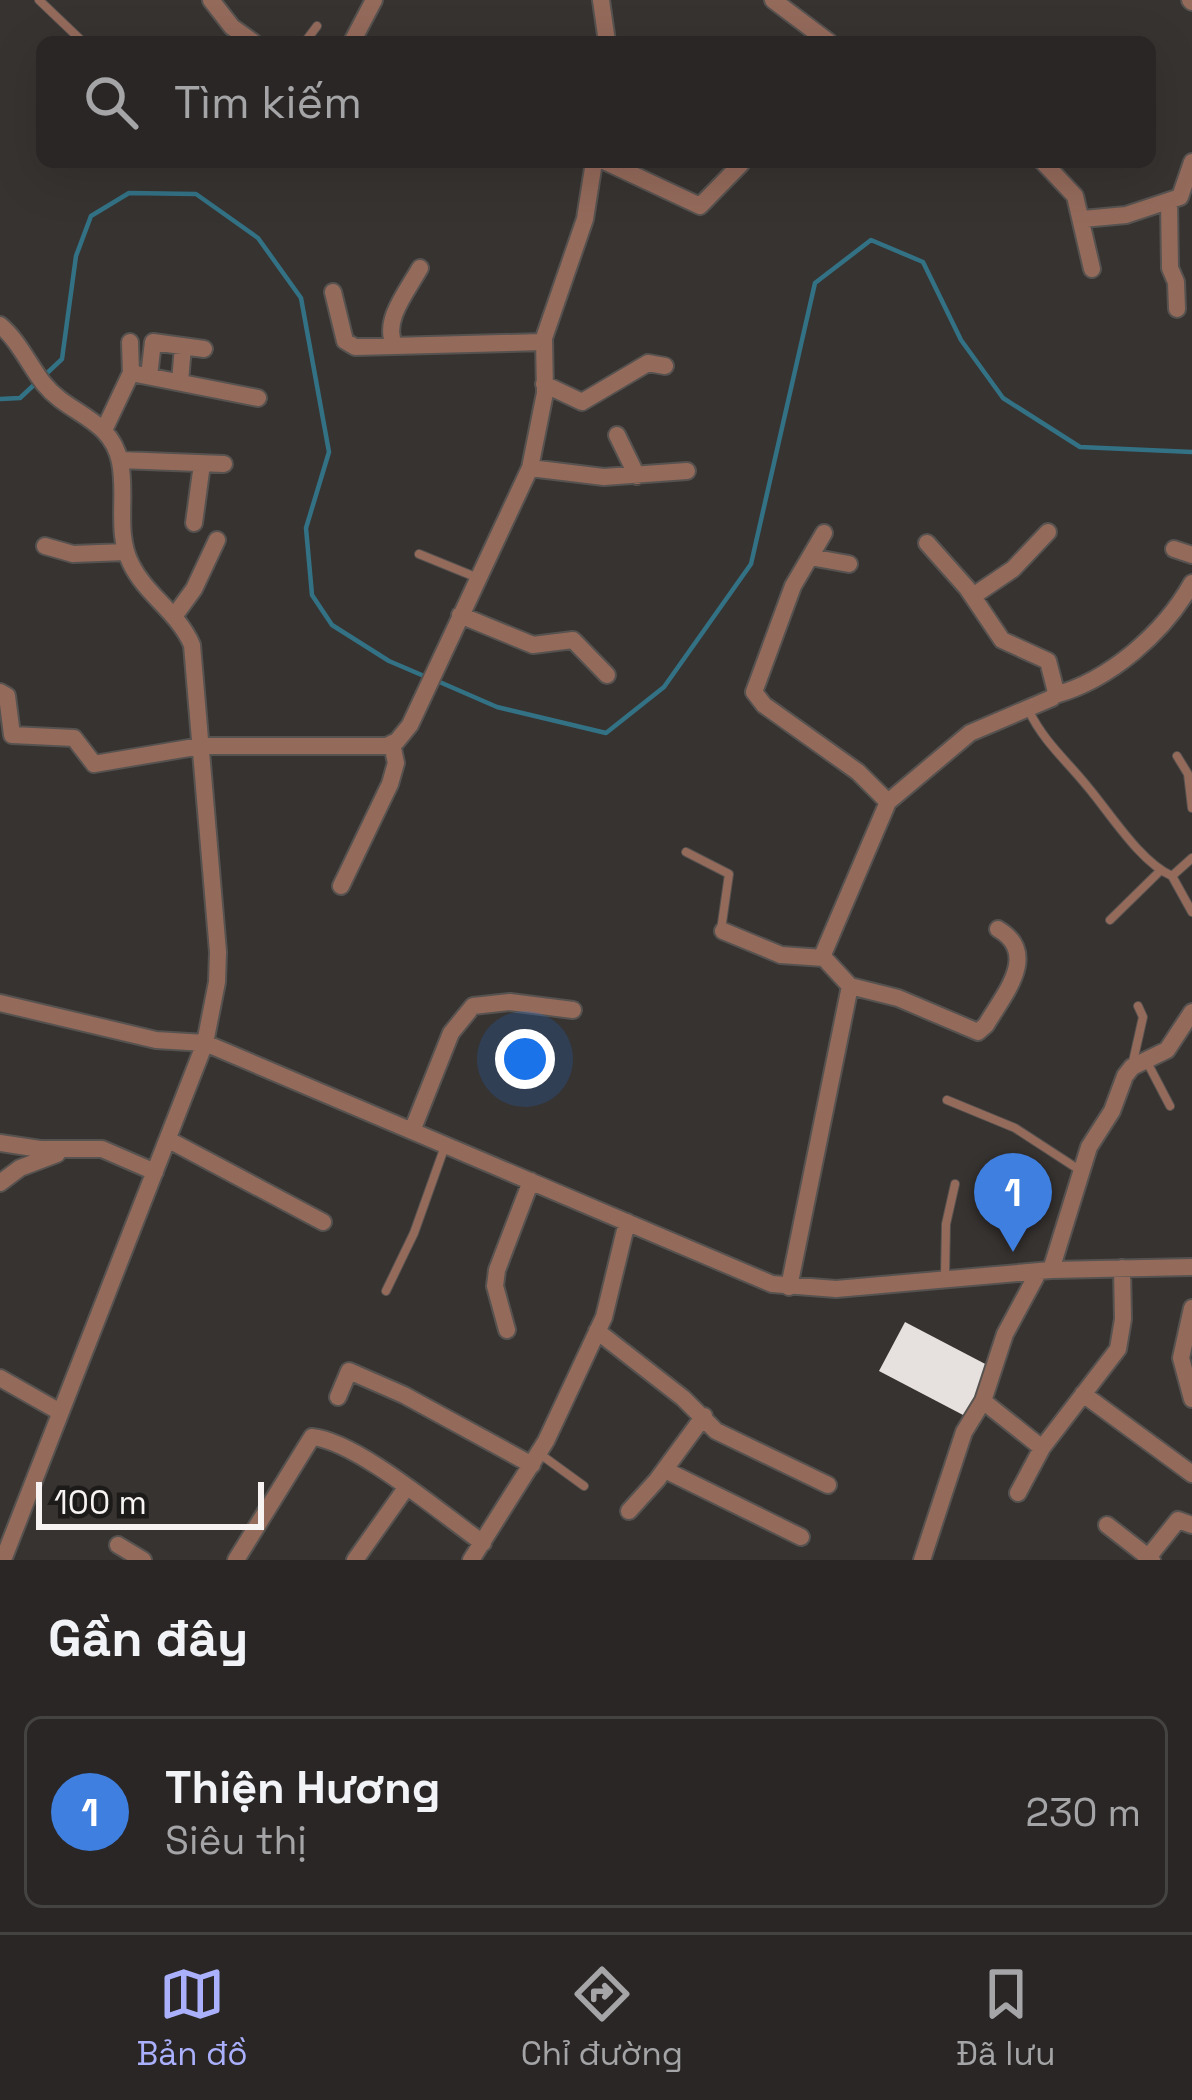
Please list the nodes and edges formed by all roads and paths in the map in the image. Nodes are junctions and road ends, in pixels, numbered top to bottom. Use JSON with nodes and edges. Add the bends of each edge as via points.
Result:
{"nodes":[{"id":1,"x":39,"y":0,"type":"edge"},
{"id":2,"x":212,"y":0,"type":"edge"},
{"id":3,"x":374,"y":0,"type":"edge"},
{"id":4,"x":601,"y":0,"type":"edge"},
{"id":5,"x":773,"y":0,"type":"edge"},
{"id":6,"x":317,"y":26,"type":"dead end"},
{"id":7,"x":77,"y":36,"type":"edge"},
{"id":8,"x":245,"y":36,"type":"edge"},
{"id":9,"x":310,"y":36,"type":"edge"},
{"id":10,"x":355,"y":36,"type":"edge"},
{"id":11,"x":606,"y":36,"type":"edge"},
{"id":12,"x":821,"y":36,"type":"edge"},
{"id":13,"x":1192,"y":162,"type":"edge"},
{"id":14,"x":592,"y":168,"type":"edge"},
{"id":15,"x":622,"y":168,"type":"edge"},
{"id":16,"x":737,"y":168,"type":"edge"},
{"id":17,"x":1050,"y":168,"type":"edge"},
{"id":18,"x":1169,"y":201,"type":"junction"},
{"id":19,"x":1083,"y":219,"type":"junction"},
{"id":20,"x":420,"y":268,"type":"dead end"},
{"id":21,"x":1092,"y":269,"type":"dead end"},
{"id":22,"x":333,"y":292,"type":"dead end"},
{"id":23,"x":1177,"y":309,"type":"dead end"},
{"id":24,"x":0,"y":325,"type":"edge"},
{"id":25,"x":130,"y":341,"type":"dead end"},
{"id":26,"x":543,"y":342,"type":"junction"},
{"id":27,"x":183,"y":346,"type":"junction"},
{"id":28,"x":395,"y":346,"type":"junction"},
{"id":29,"x":204,"y":349,"type":"dead end"},
{"id":30,"x":665,"y":366,"type":"dead end"},
{"id":31,"x":140,"y":374,"type":"junction"},
{"id":32,"x":180,"y":382,"type":"junction"},
{"id":33,"x":544,"y":384,"type":"junction"},
{"id":34,"x":258,"y":398,"type":"dead end"},
{"id":35,"x":104,"y":430,"type":"junction"},
{"id":36,"x":617,"y":435,"type":"dead end"},
{"id":37,"x":120,"y":460,"type":"junction"},
{"id":38,"x":202,"y":464,"type":"junction"},
{"id":39,"x":224,"y":464,"type":"dead end"},
{"id":40,"x":530,"y":467,"type":"junction"},
{"id":41,"x":687,"y":471,"type":"dead end"},
{"id":42,"x":638,"y":476,"type":"junction"},
{"id":43,"x":194,"y":523,"type":"dead end"},
{"id":44,"x":1048,"y":532,"type":"dead end"},
{"id":45,"x":824,"y":533,"type":"dead end"},
{"id":46,"x":217,"y":540,"type":"dead end"},
{"id":47,"x":927,"y":543,"type":"dead end"},
{"id":48,"x":45,"y":546,"type":"dead end"},
{"id":49,"x":126,"y":552,"type":"junction"},
{"id":50,"x":419,"y":554,"type":"dead end"},
{"id":51,"x":810,"y":557,"type":"junction"},
{"id":52,"x":849,"y":565,"type":"dead end"},
{"id":53,"x":478,"y":578,"type":"junction"},
{"id":54,"x":1192,"y":584,"type":"edge"},
{"id":55,"x":973,"y":596,"type":"junction"},
{"id":56,"x":175,"y":615,"type":"junction"},
{"id":57,"x":460,"y":615,"type":"junction"},
{"id":58,"x":607,"y":675,"type":"dead end"},
{"id":59,"x":0,"y":692,"type":"edge"},
{"id":60,"x":1055,"y":695,"type":"junction"},
{"id":61,"x":1028,"y":708,"type":"junction"},
{"id":62,"x":392,"y":744,"type":"junction"},
{"id":63,"x":201,"y":746,"type":"junction"},
{"id":64,"x":1177,"y":756,"type":"dead end"},
{"id":65,"x":888,"y":802,"type":"junction"},
{"id":66,"x":1192,"y":808,"type":"edge"},
{"id":67,"x":686,"y":852,"type":"dead end"},
{"id":68,"x":1192,"y":858,"type":"edge"},
{"id":69,"x":1162,"y":870,"type":"junction"},
{"id":70,"x":1172,"y":875,"type":"junction"},
{"id":71,"x":1192,"y":879,"type":"edge"},
{"id":72,"x":340,"y":886,"type":"dead end"},
{"id":73,"x":1181,"y":889,"type":"junction"},
{"id":74,"x":1192,"y":912,"type":"edge"},
{"id":75,"x":1110,"y":920,"type":"dead end"},
{"id":76,"x":998,"y":929,"type":"dead end"},
{"id":77,"x":723,"y":931,"type":"joint"},
{"id":78,"x":824,"y":958,"type":"junction"},
{"id":79,"x":850,"y":986,"type":"junction"},
{"id":80,"x":0,"y":1003,"type":"edge"},
{"id":81,"x":1138,"y":1006,"type":"dead end"},
{"id":82,"x":573,"y":1010,"type":"dead end"},
{"id":83,"x":1192,"y":1012,"type":"edge"},
{"id":84,"x":205,"y":1043,"type":"junction"},
{"id":85,"x":1139,"y":1064,"type":"junction"},
{"id":86,"x":947,"y":1100,"type":"dead end"},
{"id":87,"x":1170,"y":1106,"type":"dead end"},
{"id":88,"x":412,"y":1131,"type":"junction"},
{"id":89,"x":169,"y":1140,"type":"junction"},
{"id":90,"x":0,"y":1143,"type":"edge"},
{"id":91,"x":445,"y":1145,"type":"junction"},
{"id":92,"x":71,"y":1147,"type":"junction"},
{"id":93,"x":1082,"y":1171,"type":"junction"},
{"id":94,"x":155,"y":1172,"type":"junction"},
{"id":95,"x":531,"y":1181,"type":"junction"},
{"id":96,"x":0,"y":1183,"type":"edge"},
{"id":97,"x":955,"y":1184,"type":"dead end"},
{"id":98,"x":323,"y":1222,"type":"dead end"},
{"id":99,"x":627,"y":1222,"type":"junction"},
{"id":100,"x":1192,"y":1267,"type":"edge"},
{"id":101,"x":1122,"y":1268,"type":"junction"},
{"id":102,"x":1045,"y":1270,"type":"junction"},
{"id":103,"x":945,"y":1280,"type":"junction"},
{"id":104,"x":789,"y":1287,"type":"junction"},
{"id":105,"x":386,"y":1291,"type":"dead end"},
{"id":106,"x":1192,"y":1308,"type":"edge"},
{"id":107,"x":507,"y":1330,"type":"dead end"},
{"id":108,"x":598,"y":1331,"type":"junction"},
{"id":109,"x":0,"y":1378,"type":"edge"},
{"id":110,"x":1083,"y":1394,"type":"junction"},
{"id":111,"x":338,"y":1397,"type":"dead end"},
{"id":112,"x":1192,"y":1399,"type":"edge"},
{"id":113,"x":983,"y":1401,"type":"junction"},
{"id":114,"x":60,"y":1412,"type":"junction"},
{"id":115,"x":704,"y":1417,"type":"junction"},
{"id":116,"x":1042,"y":1448,"type":"junction"},
{"id":117,"x":536,"y":1459,"type":"junction"},
{"id":118,"x":665,"y":1470,"type":"junction"},
{"id":119,"x":1192,"y":1474,"type":"edge"},
{"id":120,"x":829,"y":1485,"type":"dead end"},
{"id":121,"x":584,"y":1486,"type":"dead end"},
{"id":122,"x":406,"y":1488,"type":"junction"},
{"id":123,"x":1018,"y":1493,"type":"dead end"},
{"id":124,"x":1192,"y":1502,"type":"edge"},
{"id":125,"x":629,"y":1511,"type":"dead end"},
{"id":126,"x":1185,"y":1523,"type":"edge"},
{"id":127,"x":1107,"y":1525,"type":"dead end"},
{"id":128,"x":802,"y":1537,"type":"dead end"},
{"id":129,"x":482,"y":1543,"type":"junction"},
{"id":130,"x":118,"y":1545,"type":"dead end"},
{"id":131,"x":1149,"y":1559,"type":"edge"},
{"id":132,"x":3,"y":1560,"type":"edge"},
{"id":133,"x":142,"y":1560,"type":"edge"},
{"id":134,"x":236,"y":1560,"type":"edge"},
{"id":135,"x":355,"y":1560,"type":"edge"},
{"id":136,"x":471,"y":1560,"type":"edge"},
{"id":137,"x":922,"y":1560,"type":"edge"}],
"edges":[{"from":1,"to":7,"type":"lane"},
{"from":2,"to":8,"type":"street"},
{"from":3,"to":10,"type":"street"},
{"from":4,"to":11,"type":"street"},
{"from":5,"to":12,"type":"street"},
{"from":6,"to":9,"type":"lane"},
{"from":13,"to":18,"type":"street","via":[[1180,197]]},
{"from":14,"to":26,"type":"street","via":[[585,219]]},
{"from":15,"to":16,"type":"street","via":[[700,206]]},
{"from":17,"to":19,"type":"street"},
{"from":18,"to":19,"type":"street"},
{"from":18,"to":23,"type":"street"},
{"from":19,"to":21,"type":"street"},
{"from":20,"to":28,"type":"street","via":[[391,323]]},
{"from":22,"to":28,"type":"street","via":[[345,341]]},
{"from":24,"to":35,"type":"street","via":[[53,393]]},
{"from":25,"to":31,"type":"street"},
{"from":26,"to":28,"type":"street"},
{"from":26,"to":33,"type":"street"},
{"from":27,"to":29,"type":"street"},
{"from":27,"to":31,"type":"street","via":[[153,342]]},
{"from":27,"to":32,"type":"street"},
{"from":30,"to":33,"type":"street","via":[[648,363],[582,402]]},
{"from":31,"to":32,"type":"street"},
{"from":31,"to":35,"type":"street"},
{"from":32,"to":34,"type":"street"},
{"from":33,"to":40,"type":"street"},
{"from":35,"to":37,"type":"street"},
{"from":36,"to":42,"type":"street"},
{"from":37,"to":38,"type":"street"},
{"from":37,"to":49,"type":"street"},
{"from":38,"to":39,"type":"street"},
{"from":38,"to":43,"type":"street"},
{"from":40,"to":42,"type":"street"},
{"from":40,"to":53,"type":"street"},
{"from":41,"to":42,"type":"street"},
{"from":44,"to":55,"type":"street"},
{"from":45,"to":51,"type":"street"},
{"from":46,"to":56,"type":"street"},
{"from":47,"to":55,"type":"street"},
{"from":48,"to":49,"type":"street"},
{"from":49,"to":56,"type":"street"},
{"from":50,"to":53,"type":"lane"},
{"from":51,"to":52,"type":"street"},
{"from":51,"to":65,"type":"street","via":[[754,692]]},
{"from":53,"to":57,"type":"street"},
{"from":54,"to":60,"type":"street","via":[[1135,650]]},
{"from":55,"to":60,"type":"street","via":[[1002,640],[1048,662]]},
{"from":56,"to":63,"type":"street","via":[[191,645]]},
{"from":57,"to":58,"type":"street","via":[[540,646],[573,640]]},
{"from":57,"to":62,"type":"street","via":[[418,708]]},
{"from":59,"to":63,"type":"street","via":[[10,704],[12,735],[74,738],[94,764]]},
{"from":60,"to":61,"type":"street"},
{"from":61,"to":65,"type":"street","via":[[970,733]]},
{"from":61,"to":69,"type":"lane","via":[[1055,753]]},
{"from":62,"to":63,"type":"street"},
{"from":62,"to":72,"type":"street","via":[[390,784]]},
{"from":63,"to":84,"type":"street","via":[[218,952]]},
{"from":64,"to":66,"type":"lane"},
{"from":65,"to":78,"type":"street"},
{"from":67,"to":77,"type":"lane","via":[[729,874]]},
{"from":68,"to":70,"type":"lane"},
{"from":69,"to":70,"type":"lane"},
{"from":69,"to":75,"type":"lane"},
{"from":70,"to":73,"type":"lane"},
{"from":71,"to":73,"type":"lane"},
{"from":73,"to":74,"type":"lane"},
{"from":76,"to":79,"type":"street","via":[[1012,938],[1020,963],[978,1032]]},
{"from":77,"to":78,"type":"street","via":[[781,955]]},
{"from":78,"to":79,"type":"street"},
{"from":79,"to":104,"type":"street"},
{"from":80,"to":84,"type":"street","via":[[156,1040]]},
{"from":81,"to":85,"type":"lane"},
{"from":82,"to":88,"type":"street","via":[[473,1006],[451,1033]]},
{"from":83,"to":85,"type":"street","via":[[1166,1050]]},
{"from":84,"to":88,"type":"street"},
{"from":84,"to":89,"type":"street"},
{"from":85,"to":87,"type":"lane"},
{"from":85,"to":93,"type":"street","via":[[1124,1076]]},
{"from":86,"to":93,"type":"lane","via":[[1015,1128]]},
{"from":88,"to":91,"type":"street"},
{"from":89,"to":94,"type":"street"},
{"from":89,"to":98,"type":"street"},
{"from":90,"to":92,"type":"street"},
{"from":91,"to":95,"type":"street"},
{"from":91,"to":105,"type":"lane"},
{"from":92,"to":94,"type":"street","via":[[102,1149]]},
{"from":92,"to":96,"type":"street"},
{"from":93,"to":102,"type":"street"},
{"from":94,"to":114,"type":"street"},
{"from":95,"to":99,"type":"street"},
{"from":95,"to":107,"type":"street","via":[[497,1270]]},
{"from":97,"to":103,"type":"lane"},
{"from":99,"to":104,"type":"street"},
{"from":99,"to":108,"type":"street"},
{"from":100,"to":101,"type":"street"},
{"from":101,"to":102,"type":"street"},
{"from":101,"to":110,"type":"street","via":[[1118,1349]]},
{"from":102,"to":103,"type":"street"},
{"from":102,"to":113,"type":"street","via":[[1005,1334]]},
{"from":103,"to":104,"type":"street"},
{"from":106,"to":112,"type":"street","via":[[1180,1358]]},
{"from":108,"to":115,"type":"street"},
{"from":108,"to":117,"type":"street"},
{"from":109,"to":114,"type":"street"},
{"from":110,"to":116,"type":"street"},
{"from":110,"to":119,"type":"street"},
{"from":111,"to":117,"type":"street","via":[[349,1371]]},
{"from":113,"to":116,"type":"street"},
{"from":113,"to":137,"type":"street","via":[[964,1432]]},
{"from":114,"to":132,"type":"street"},
{"from":115,"to":118,"type":"street"},
{"from":115,"to":120,"type":"street","via":[[716,1431]]},
{"from":116,"to":123,"type":"street"},
{"from":117,"to":121,"type":"lane"},
{"from":117,"to":129,"type":"street"},
{"from":118,"to":125,"type":"street"},
{"from":118,"to":128,"type":"street"},
{"from":122,"to":129,"type":"street"},
{"from":122,"to":134,"type":"street","via":[[374,1464],[312,1438]]},
{"from":122,"to":135,"type":"street"},
{"from":124,"to":126,"type":"street"},
{"from":126,"to":131,"type":"street"},
{"from":127,"to":131,"type":"street"},
{"from":129,"to":136,"type":"street"},
{"from":130,"to":133,"type":"street"}]}
